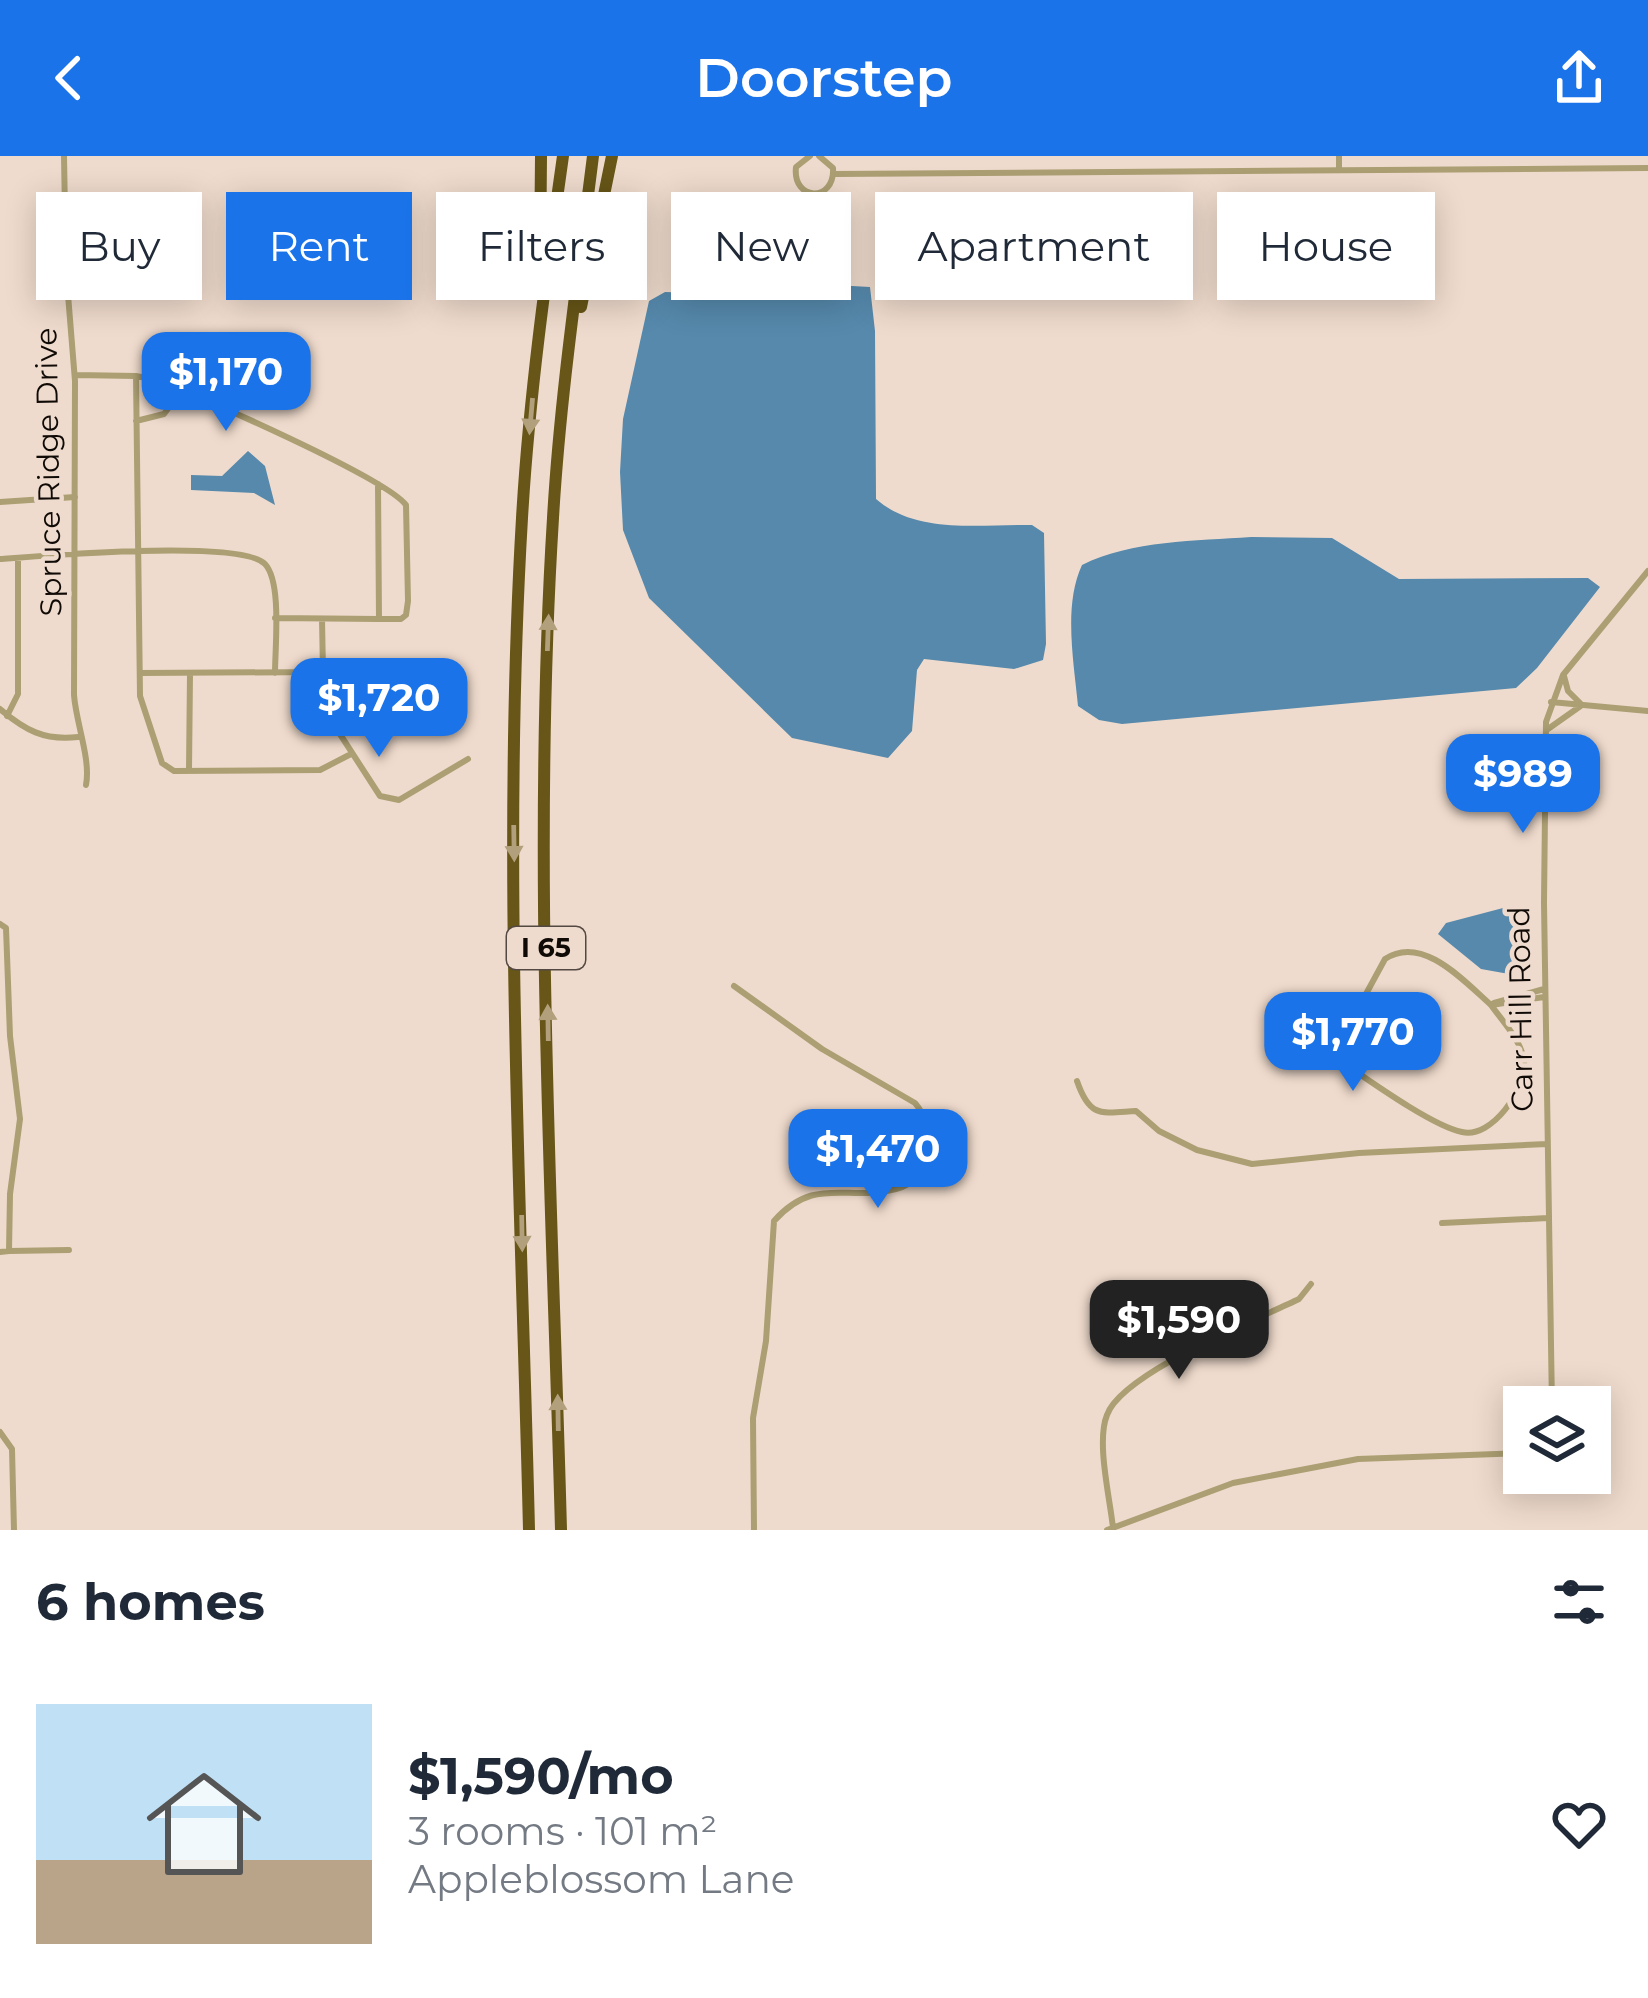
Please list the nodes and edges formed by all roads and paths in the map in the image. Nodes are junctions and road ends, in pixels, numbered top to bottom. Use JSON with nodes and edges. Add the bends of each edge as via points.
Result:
{"nodes":[{"id":1,"x":64,"y":156,"type":"edge"},
{"id":2,"x":541,"y":156,"type":"edge"},
{"id":3,"x":562,"y":156,"type":"edge"},
{"id":4,"x":593,"y":156,"type":"edge"},
{"id":5,"x":612,"y":156,"type":"edge"},
{"id":6,"x":814,"y":156,"type":"edge"},
{"id":7,"x":1339,"y":156,"type":"edge"},
{"id":8,"x":1648,"y":168,"type":"edge"},
{"id":9,"x":1339,"y":170,"type":"junction"},
{"id":10,"x":834,"y":174,"type":"junction"},
{"id":11,"x":540,"y":317,"type":"junction"},
{"id":12,"x":566,"y":366,"type":"junction"},
{"id":13,"x":75,"y":375,"type":"junction"},
{"id":14,"x":136,"y":376,"type":"junction"},
{"id":15,"x":182,"y":390,"type":"junction"},
{"id":16,"x":136,"y":421,"type":"junction"},
{"id":17,"x":378,"y":484,"type":"junction"},
{"id":18,"x":75,"y":496,"type":"junction"},
{"id":19,"x":0,"y":502,"type":"edge"},
{"id":20,"x":137,"y":553,"type":"junction"},
{"id":21,"x":76,"y":554,"type":"junction"},
{"id":22,"x":18,"y":558,"type":"junction"},
{"id":23,"x":0,"y":559,"type":"edge"},
{"id":24,"x":1648,"y":572,"type":"edge"},
{"id":25,"x":275,"y":619,"type":"junction"},
{"id":26,"x":322,"y":619,"type":"junction"},
{"id":27,"x":379,"y":619,"type":"junction"},
{"id":28,"x":323,"y":672,"type":"junction"},
{"id":29,"x":275,"y":673,"type":"junction"},
{"id":30,"x":140,"y":674,"type":"junction"},
{"id":31,"x":190,"y":674,"type":"junction"},
{"id":32,"x":1563,"y":675,"type":"junction"},
{"id":33,"x":1551,"y":703,"type":"junction"},
{"id":34,"x":1582,"y":705,"type":"junction"},
{"id":35,"x":1648,"y":711,"type":"edge"},
{"id":36,"x":4,"y":712,"type":"edge"},
{"id":37,"x":1546,"y":731,"type":"junction"},
{"id":38,"x":79,"y":737,"type":"junction"},
{"id":39,"x":351,"y":754,"type":"junction"},
{"id":40,"x":468,"y":759,"type":"dead end"},
{"id":41,"x":189,"y":771,"type":"junction"},
{"id":42,"x":86,"y":784,"type":"dead end"},
{"id":43,"x":0,"y":924,"type":"edge"},
{"id":44,"x":734,"y":986,"type":"dead end"},
{"id":45,"x":1545,"y":993,"type":"junction"},
{"id":46,"x":1491,"y":1005,"type":"junction"},
{"id":47,"x":1292,"y":1035,"type":"dead end"},
{"id":48,"x":1337,"y":1056,"type":"junction"},
{"id":49,"x":1077,"y":1081,"type":"dead end"},
{"id":50,"x":1547,"y":1144,"type":"junction"},
{"id":51,"x":1548,"y":1217,"type":"junction"},
{"id":52,"x":1442,"y":1223,"type":"dead end"},
{"id":53,"x":68,"y":1250,"type":"dead end"},
{"id":54,"x":4,"y":1252,"type":"edge"},
{"id":55,"x":1311,"y":1284,"type":"dead end"},
{"id":56,"x":1552,"y":1386,"type":"edge"},
{"id":57,"x":0,"y":1432,"type":"edge"},
{"id":58,"x":1503,"y":1455,"type":"edge"},
{"id":59,"x":1110,"y":1529,"type":"edge"},
{"id":60,"x":14,"y":1530,"type":"edge"},
{"id":61,"x":529,"y":1530,"type":"edge"},
{"id":62,"x":561,"y":1530,"type":"edge"},
{"id":63,"x":754,"y":1530,"type":"edge"}],
"edges":[{"from":1,"to":13,"type":"street","name":"Spruce Ridge Drive"},
{"from":2,"to":11,"type":"highway"},
{"from":3,"to":11,"type":"highway","number":"I 65"},
{"from":4,"to":12,"type":"highway","number":"I 65"},
{"from":5,"to":12,"type":"highway"},
{"from":6,"to":10,"type":"street","via":[[830,162]]},
{"from":6,"to":10,"type":"street","via":[[795,173],[802,190],[826,191]]},
{"from":7,"to":9,"type":"street"},
{"from":8,"to":9,"type":"street"},
{"from":9,"to":10,"type":"street"},
{"from":11,"to":61,"type":"highway","number":"I 65","one_way":true,"via":[[512,759]]},
{"from":62,"to":12,"type":"highway","number":"I 65","one_way":true,"via":[[544,760]]},
{"from":13,"to":14,"type":"street"},
{"from":13,"to":18,"type":"street","name":"Spruce Ridge Drive"},
{"from":14,"to":15,"type":"street"},
{"from":14,"to":16,"type":"street"},
{"from":15,"to":16,"type":"street","via":[[164,414]]},
{"from":15,"to":17,"type":"street"},
{"from":16,"to":20,"type":"street"},
{"from":17,"to":27,"type":"street"},
{"from":17,"to":27,"type":"street","via":[[406,506],[408,601],[400,619]]},
{"from":18,"to":19,"type":"street"},
{"from":18,"to":21,"type":"street","name":"Spruce Ridge Drive"},
{"from":20,"to":21,"type":"street"},
{"from":20,"to":25,"type":"street","via":[[241,553],[263,562],[274,583]]},
{"from":20,"to":30,"type":"street"},
{"from":21,"to":22,"type":"street"},
{"from":21,"to":38,"type":"street","name":"Spruce Ridge Drive"},
{"from":22,"to":23,"type":"street"},
{"from":22,"to":36,"type":"street","via":[[18,694]]},
{"from":24,"to":32,"type":"street","name":"Carr Hill Road"},
{"from":25,"to":26,"type":"street"},
{"from":25,"to":29,"type":"street"},
{"from":26,"to":27,"type":"street"},
{"from":26,"to":28,"type":"street"},
{"from":28,"to":29,"type":"street"},
{"from":28,"to":39,"type":"street","via":[[327,714]]},
{"from":29,"to":31,"type":"street"},
{"from":30,"to":31,"type":"street"},
{"from":30,"to":41,"type":"street","via":[[162,763]]},
{"from":31,"to":41,"type":"street"},
{"from":32,"to":33,"type":"street","name":"Carr Hill Road"},
{"from":32,"to":34,"type":"street"},
{"from":33,"to":34,"type":"street"},
{"from":33,"to":37,"type":"street","name":"Carr Hill Road"},
{"from":34,"to":35,"type":"street"},
{"from":34,"to":37,"type":"street"},
{"from":36,"to":38,"type":"street","via":[[43,737]]},
{"from":37,"to":45,"type":"street","name":"Carr Hill Road"},
{"from":38,"to":42,"type":"street","name":"Spruce Ridge Drive"},
{"from":39,"to":40,"type":"street","via":[[390,800]]},
{"from":39,"to":41,"type":"street","via":[[320,770]]},
{"from":43,"to":54,"type":"street","via":[[20,1119]]},
{"from":44,"to":63,"type":"street","via":[[915,1103],[929,1146],[925,1163],[898,1189],[829,1190],[790,1203],[774,1221],[753,1418]]},
{"from":45,"to":46,"type":"street"},
{"from":45,"to":50,"type":"street","name":"Carr Hill Road"},
{"from":46,"to":48,"type":"street","via":[[1455,973],[1397,951],[1385,959]]},
{"from":46,"to":48,"type":"street","via":[[1521,1048],[1524,1073],[1491,1128],[1460,1132]]},
{"from":47,"to":48,"type":"street"},
{"from":49,"to":50,"type":"street","via":[[1097,1112],[1136,1111],[1197,1150],[1252,1164]]},
{"from":50,"to":51,"type":"street","name":"Carr Hill Road"},
{"from":51,"to":52,"type":"street"},
{"from":51,"to":56,"type":"street","name":"Carr Hill Road"},
{"from":53,"to":54,"type":"street"},
{"from":55,"to":59,"type":"street","via":[[1299,1299],[1120,1394],[1103,1439]]},
{"from":57,"to":60,"type":"street","via":[[12,1449]]},
{"from":58,"to":59,"type":"street","via":[[1358,1459],[1233,1483]]}]}
